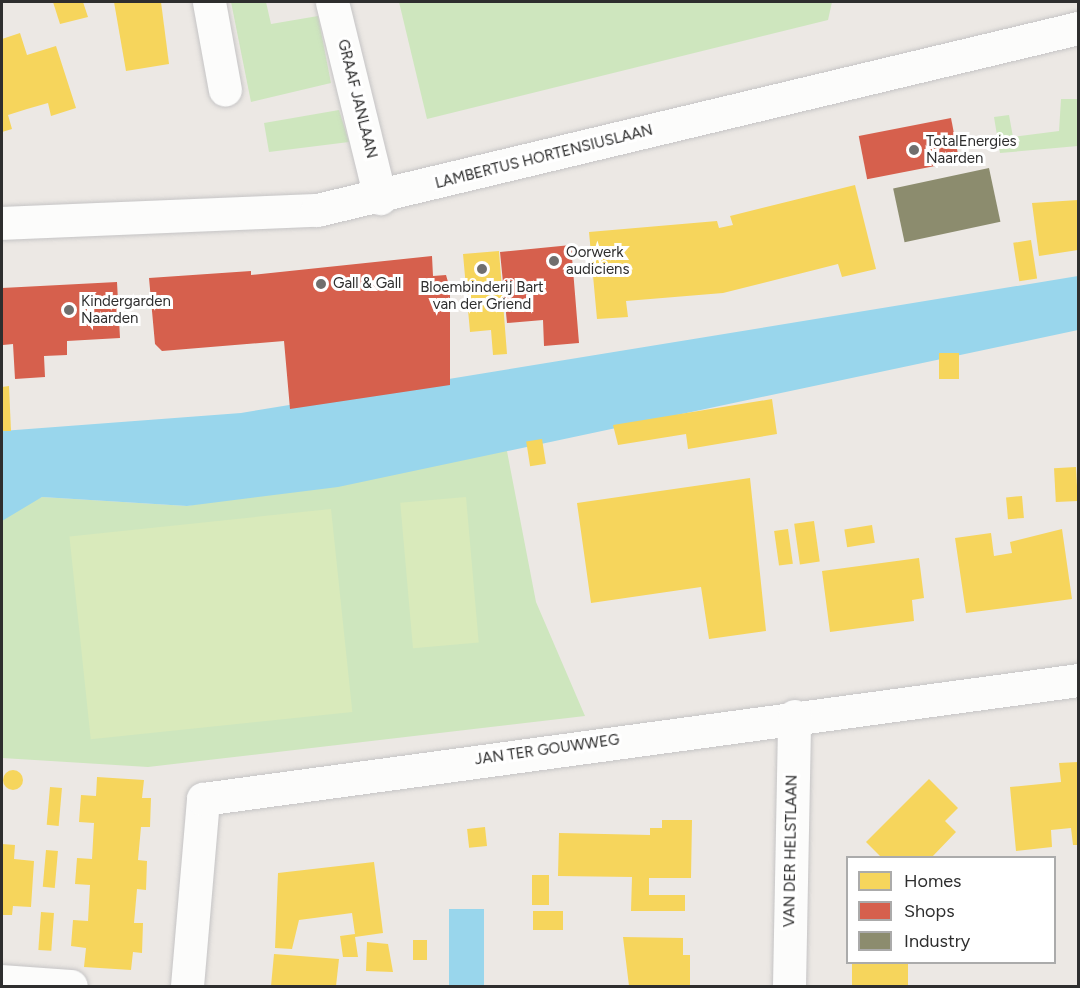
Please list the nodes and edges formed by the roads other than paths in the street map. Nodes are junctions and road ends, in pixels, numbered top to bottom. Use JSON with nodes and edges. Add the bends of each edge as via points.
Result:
{"nodes":[{"id":1,"x":209,"y":2,"type":"edge"},
{"id":2,"x":332,"y":2,"type":"edge"},
{"id":3,"x":1078,"y":28,"type":"edge"},
{"id":4,"x":225,"y":90,"type":"dead end"},
{"id":5,"x":380,"y":198,"type":"junction"},
{"id":6,"x":2,"y":223,"type":"edge"},
{"id":7,"x":1078,"y":680,"type":"edge"},
{"id":8,"x":794,"y":716,"type":"junction"},
{"id":9,"x":2,"y":981,"type":"edge"},
{"id":10,"x":71,"y":987,"type":"edge"},
{"id":11,"x":187,"y":987,"type":"edge"},
{"id":12,"x":789,"y":987,"type":"edge"}],
"edges":[{"from":1,"to":4,"type":"street"},
{"from":2,"to":5,"type":"street","name":"GRAAF JANLAAN"},
{"from":3,"to":5,"type":"street","name":"LAMBERTUS HORTENSIUSLAAN"},
{"from":5,"to":6,"type":"street","name":"LAMBERTUS HORTENSIUSLAAN","via":[[317,210]]},
{"from":7,"to":8,"type":"street","name":"JAN TER GOUWWEG"},
{"from":8,"to":11,"type":"street","name":"JAN TER GOUWWEG","via":[[203,799]]},
{"from":8,"to":12,"type":"street","name":"VAN DER HELSTLAAN"},
{"from":9,"to":10,"type":"street"}]}
